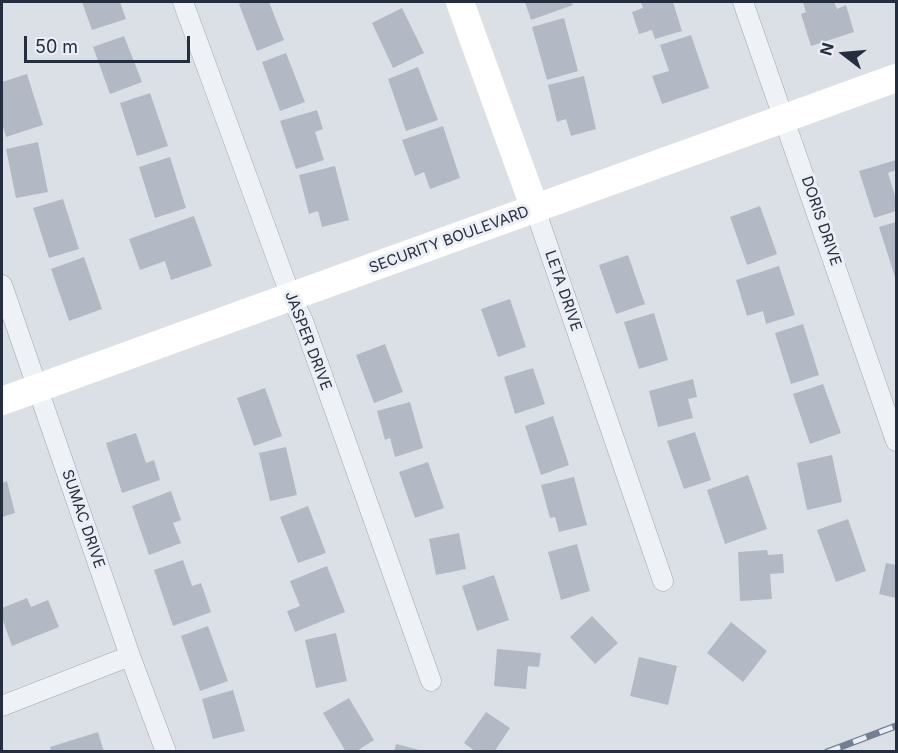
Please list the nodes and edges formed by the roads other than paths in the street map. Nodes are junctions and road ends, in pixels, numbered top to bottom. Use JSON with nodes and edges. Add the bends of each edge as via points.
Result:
{"nodes":[{"id":1,"x":183,"y":2,"type":"edge"},
{"id":2,"x":460,"y":2,"type":"edge"},
{"id":3,"x":743,"y":2,"type":"edge"},
{"id":4,"x":897,"y":78,"type":"edge"},
{"id":5,"x":785,"y":118,"type":"junction"},
{"id":6,"x":535,"y":209,"type":"junction"},
{"id":7,"x":2,"y":285,"type":"edge"},
{"id":8,"x":291,"y":297,"type":"junction"},
{"id":9,"x":39,"y":388,"type":"junction"},
{"id":10,"x":2,"y":401,"type":"edge"},
{"id":11,"x":897,"y":441,"type":"edge"},
{"id":12,"x":663,"y":581,"type":"dead end"},
{"id":13,"x":130,"y":656,"type":"junction"},
{"id":14,"x":431,"y":681,"type":"dead end"},
{"id":15,"x":2,"y":706,"type":"edge"},
{"id":16,"x":166,"y":752,"type":"edge"}],
"edges":[{"from":1,"to":8,"type":"street","name":"JASPER DRIVE"},
{"from":2,"to":6,"type":"street","name":"LETA DRIVE"},
{"from":3,"to":5,"type":"street","name":"DORIS DRIVE"},
{"from":4,"to":5,"type":"street","name":"SECURITY BOULEVARD"},
{"from":5,"to":6,"type":"street","name":"SECURITY BOULEVARD"},
{"from":5,"to":11,"type":"street","name":"DORIS DRIVE"},
{"from":6,"to":8,"type":"street","name":"SECURITY BOULEVARD"},
{"from":6,"to":12,"type":"street","name":"LETA DRIVE"},
{"from":7,"to":9,"type":"street","name":"SUMAC DRIVE"},
{"from":8,"to":9,"type":"street","name":"SECURITY BOULEVARD"},
{"from":8,"to":14,"type":"street","name":"JASPER DRIVE","via":[[303,321]]},
{"from":9,"to":10,"type":"street","name":"SECURITY BOULEVARD"},
{"from":9,"to":13,"type":"street","name":"SUMAC DRIVE"},
{"from":13,"to":15,"type":"street"},
{"from":13,"to":16,"type":"street","name":"SUMAC DRIVE"}]}
